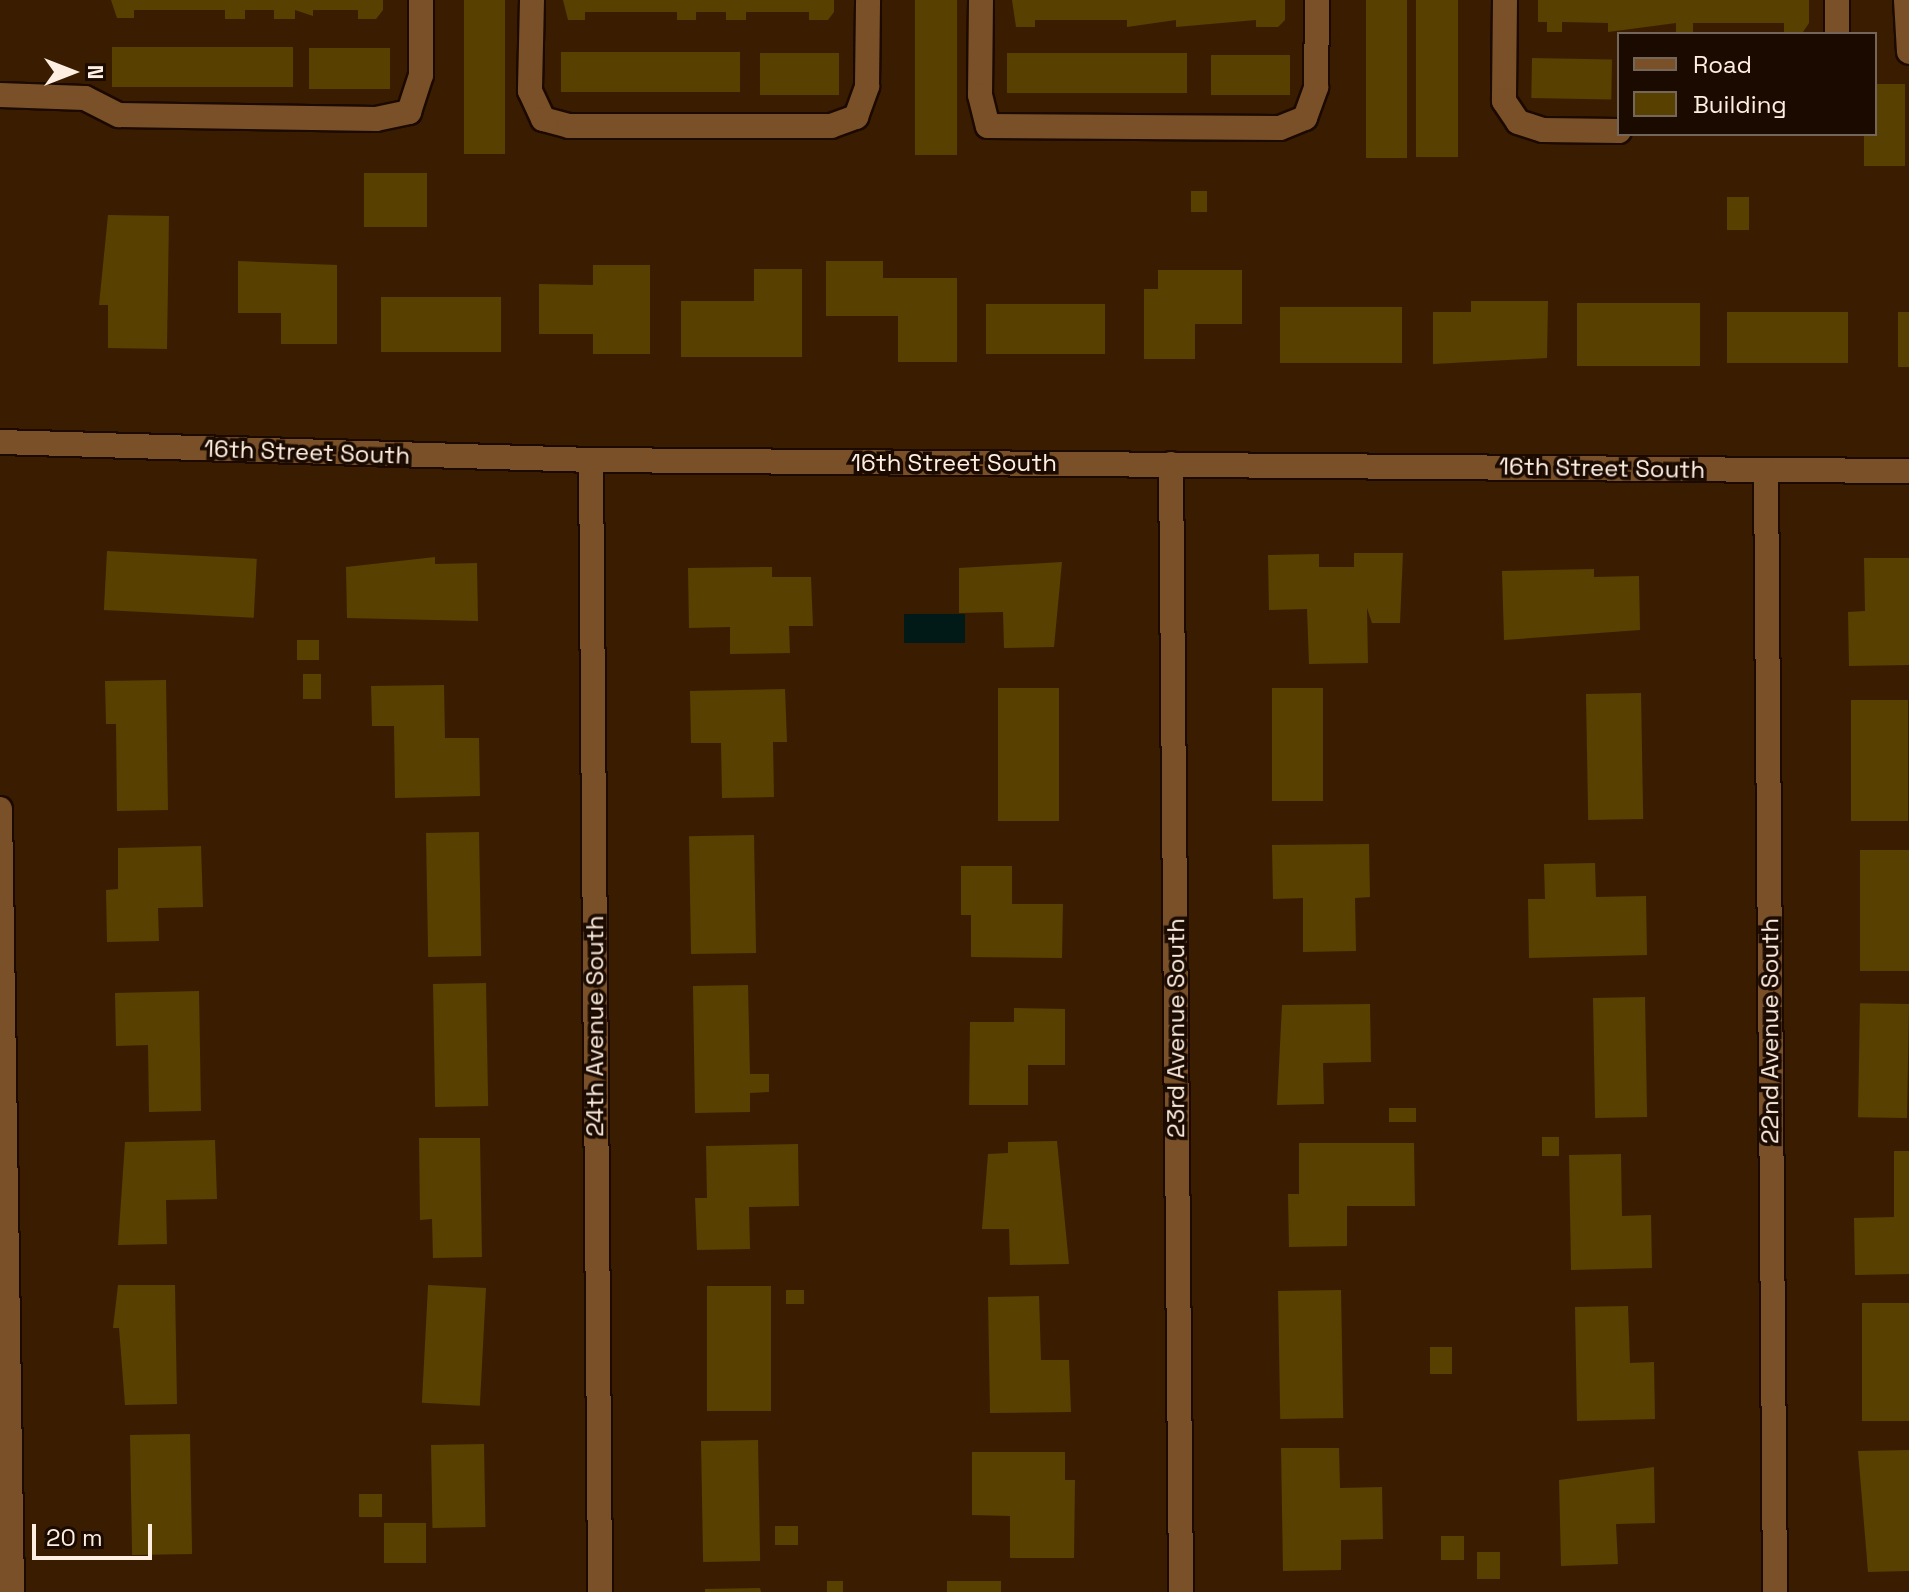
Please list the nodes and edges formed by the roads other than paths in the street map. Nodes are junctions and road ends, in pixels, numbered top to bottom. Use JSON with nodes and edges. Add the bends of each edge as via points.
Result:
{"nodes":[{"id":1,"x":421,"y":0,"type":"edge"},
{"id":2,"x":532,"y":0,"type":"edge"},
{"id":3,"x":868,"y":0,"type":"edge"},
{"id":4,"x":981,"y":0,"type":"edge"},
{"id":5,"x":1317,"y":0,"type":"edge"},
{"id":6,"x":1505,"y":0,"type":"edge"},
{"id":7,"x":1837,"y":0,"type":"edge"},
{"id":8,"x":1906,"y":0,"type":"edge"},
{"id":9,"x":1837,"y":32,"type":"edge"},
{"id":10,"x":1909,"y":52,"type":"edge"},
{"id":11,"x":0,"y":95,"type":"edge"},
{"id":12,"x":1617,"y":131,"type":"edge"},
{"id":13,"x":0,"y":442,"type":"edge"},
{"id":14,"x":591,"y":460,"type":"junction"},
{"id":15,"x":1171,"y":464,"type":"junction"},
{"id":16,"x":1766,"y":470,"type":"junction"},
{"id":17,"x":1909,"y":471,"type":"edge"},
{"id":18,"x":0,"y":809,"type":"edge"},
{"id":19,"x":3,"y":1281,"type":"edge"},
{"id":20,"x":12,"y":1592,"type":"edge"},
{"id":21,"x":600,"y":1592,"type":"edge"},
{"id":22,"x":1181,"y":1592,"type":"edge"},
{"id":23,"x":1775,"y":1592,"type":"edge"}],
"edges":[{"from":1,"to":11,"type":"street","via":[[421,75],[409,112],[376,119],[119,115],[85,98]]},
{"from":2,"to":3,"type":"street","via":[[530,91],[543,119],[569,126],[831,126],[856,117],[867,86]]},
{"from":4,"to":5,"type":"street","via":[[980,95],[988,126],[1280,128],[1305,118],[1316,87]]},
{"from":6,"to":12,"type":"street","via":[[1504,101],[1518,122],[1543,130]]},
{"from":7,"to":9,"type":"street"},
{"from":8,"to":10,"type":"street"},
{"from":13,"to":14,"type":"street","name":"16th Street South"},
{"from":14,"to":15,"type":"street","name":"16th Street South"},
{"from":14,"to":21,"type":"street","name":"24th Avenue South"},
{"from":15,"to":16,"type":"street","name":"16th Street South"},
{"from":15,"to":22,"type":"street","name":"23rd Avenue South"},
{"from":16,"to":17,"type":"street","name":"16th Street South"},
{"from":16,"to":23,"type":"street","name":"22nd Avenue South"},
{"from":18,"to":19,"type":"street"},
{"from":19,"to":20,"type":"street"}]}
